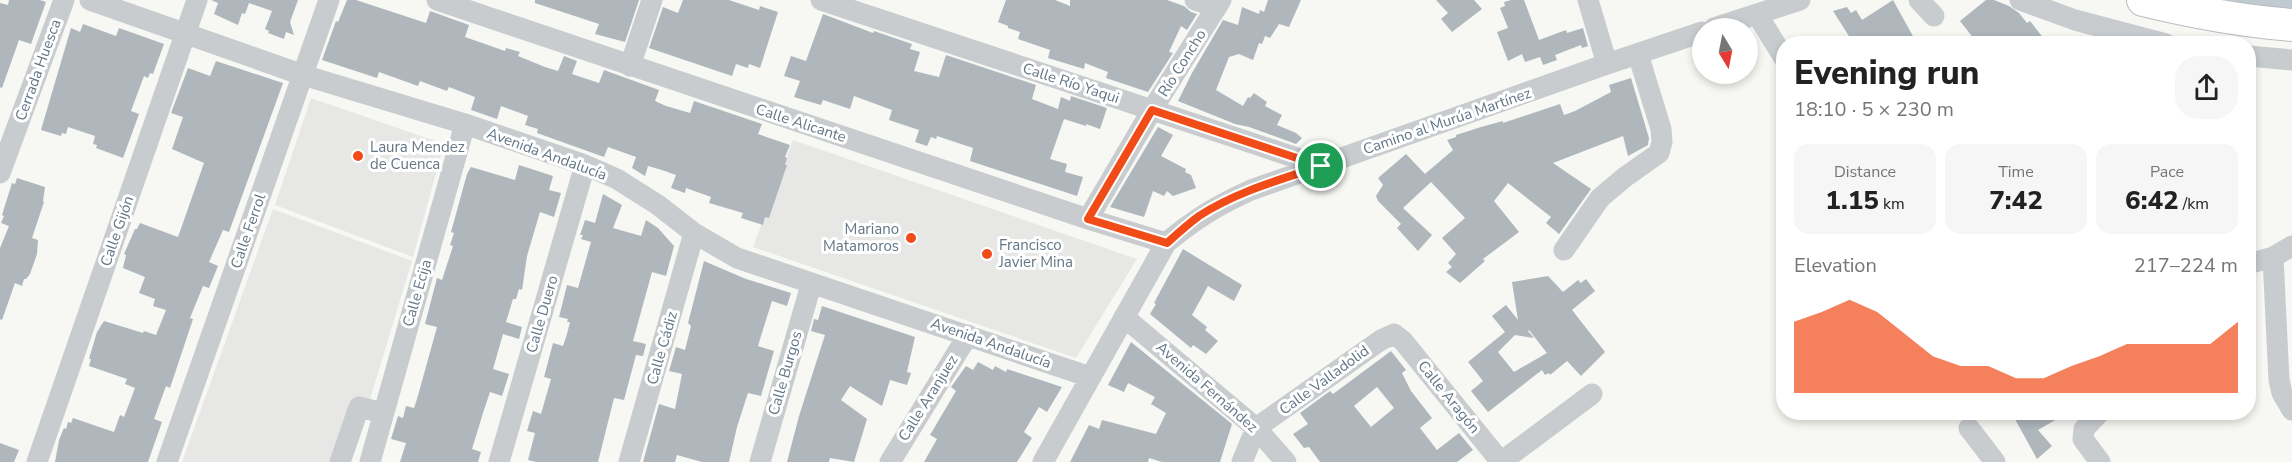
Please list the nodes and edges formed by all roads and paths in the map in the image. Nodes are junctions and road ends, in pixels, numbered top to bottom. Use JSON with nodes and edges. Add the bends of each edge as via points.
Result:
{"nodes":[{"id":1,"x":64,"y":0,"type":"edge"},
{"id":2,"x":90,"y":0,"type":"edge"},
{"id":3,"x":197,"y":0,"type":"edge"},
{"id":4,"x":329,"y":0,"type":"edge"},
{"id":5,"x":437,"y":0,"type":"edge"},
{"id":6,"x":652,"y":0,"type":"edge"},
{"id":7,"x":821,"y":0,"type":"edge"},
{"id":8,"x":1195,"y":0,"type":"edge"},
{"id":9,"x":1588,"y":0,"type":"edge"},
{"id":10,"x":1800,"y":0,"type":"edge"},
{"id":11,"x":1919,"y":0,"type":"edge"},
{"id":12,"x":2020,"y":0,"type":"edge"},
{"id":13,"x":2143,"y":0,"type":"edge"},
{"id":14,"x":1219,"y":4,"type":"edge"},
{"id":15,"x":1757,"y":14,"type":"junction"},
{"id":16,"x":1934,"y":16,"type":"dead end"},
{"id":17,"x":1745,"y":18,"type":"edge"},
{"id":18,"x":2075,"y":20,"type":"junction"},
{"id":19,"x":2292,"y":24,"type":"edge"},
{"id":20,"x":185,"y":32,"type":"junction"},
{"id":21,"x":1692,"y":35,"type":"edge"},
{"id":22,"x":2087,"y":36,"type":"edge"},
{"id":23,"x":2136,"y":36,"type":"edge"},
{"id":24,"x":1776,"y":44,"type":"edge"},
{"id":25,"x":1638,"y":54,"type":"junction"},
{"id":26,"x":2256,"y":57,"type":"edge"},
{"id":27,"x":2292,"y":60,"type":"edge"},
{"id":28,"x":1606,"y":64,"type":"junction"},
{"id":29,"x":630,"y":66,"type":"junction"},
{"id":30,"x":303,"y":75,"type":"junction"},
{"id":31,"x":1152,"y":110,"type":"junction"},
{"id":32,"x":465,"y":124,"type":"junction"},
{"id":33,"x":585,"y":165,"type":"junction"},
{"id":34,"x":1321,"y":166,"type":"junction"},
{"id":35,"x":0,"y":173,"type":"edge"},
{"id":36,"x":1088,"y":219,"type":"junction"},
{"id":37,"x":694,"y":233,"type":"junction"},
{"id":38,"x":1167,"y":243,"type":"junction"},
{"id":39,"x":2292,"y":246,"type":"edge"},
{"id":40,"x":1564,"y":250,"type":"dead end"},
{"id":41,"x":2272,"y":257,"type":"junction"},
{"id":42,"x":2256,"y":262,"type":"edge"},
{"id":43,"x":811,"y":285,"type":"junction"},
{"id":44,"x":1124,"y":316,"type":"junction"},
{"id":45,"x":1394,"y":334,"type":"joint"},
{"id":46,"x":968,"y":335,"type":"junction"},
{"id":47,"x":1090,"y":377,"type":"junction"},
{"id":48,"x":1592,"y":394,"type":"dead end"},
{"id":49,"x":2292,"y":410,"type":"edge"},
{"id":50,"x":383,"y":413,"type":"junction"},
{"id":51,"x":2092,"y":420,"type":"edge"},
{"id":52,"x":1256,"y":428,"type":"junction"},
{"id":53,"x":1969,"y":428,"type":"dead end"},
{"id":54,"x":37,"y":462,"type":"edge"},
{"id":55,"x":167,"y":462,"type":"edge"},
{"id":56,"x":340,"y":462,"type":"edge"},
{"id":57,"x":369,"y":462,"type":"edge"},
{"id":58,"x":499,"y":462,"type":"edge"},
{"id":59,"x":629,"y":462,"type":"edge"},
{"id":60,"x":760,"y":462,"type":"edge"},
{"id":61,"x":890,"y":462,"type":"edge"},
{"id":62,"x":1043,"y":462,"type":"edge"},
{"id":63,"x":1242,"y":462,"type":"edge"},
{"id":64,"x":1286,"y":462,"type":"edge"},
{"id":65,"x":1501,"y":462,"type":"edge"},
{"id":66,"x":1995,"y":462,"type":"edge"},
{"id":67,"x":2100,"y":462,"type":"edge"}],
"edges":[{"from":1,"to":35,"type":"street","name":"Cerrada Huesca"},
{"from":2,"to":20,"type":"street","name":"Avenida Andalucía"},
{"from":3,"to":20,"type":"street","name":"Calle Gijón"},
{"from":4,"to":30,"type":"street","name":"Calle Ferrol"},
{"from":5,"to":29,"type":"street","name":"Calle Alicante"},
{"from":6,"to":29,"type":"street"},
{"from":7,"to":31,"type":"street","name":"Calle Río Yaqui"},
{"from":8,"to":14,"type":"street"},
{"from":9,"to":28,"type":"street"},
{"from":10,"to":15,"type":"street"},
{"from":11,"to":16,"type":"street"},
{"from":12,"to":18,"type":"street"},
{"from":13,"to":19,"type":"highway","via":[[2253,22]]},
{"from":14,"to":31,"type":"street","name":"Río Concho"},
{"from":15,"to":17,"type":"street"},
{"from":15,"to":24,"type":"street"},
{"from":18,"to":22,"type":"street"},
{"from":18,"to":23,"type":"street"},
{"from":20,"to":30,"type":"street","name":"Avenida Andalucía"},
{"from":20,"to":54,"type":"street","name":"Calle Gijón"},
{"from":21,"to":25,"type":"street","name":"Camino al Murúa Martínez"},
{"from":25,"to":28,"type":"street","name":"Camino al Murúa Martínez"},
{"from":25,"to":40,"type":"street","via":[[1661,129],[1659,153],[1600,198]]},
{"from":26,"to":27,"type":"street"},
{"from":28,"to":34,"type":"street","name":"Camino al Murúa Martínez"},
{"from":29,"to":36,"type":"street","name":"Calle Alicante"},
{"from":30,"to":32,"type":"street","name":"Avenida Andalucía"},
{"from":30,"to":55,"type":"street","name":"Calle Ferrol"},
{"from":31,"to":34,"type":"street","name":"Calle Río Yaqui"},
{"from":31,"to":36,"type":"street","name":"Río Concho"},
{"from":32,"to":33,"type":"street","name":"Avenida Andalucía"},
{"from":32,"to":50,"type":"street","name":"Calle Ecija"},
{"from":33,"to":37,"type":"street","name":"Avenida Andalucía","via":[[617,179]]},
{"from":33,"to":58,"type":"street","name":"Calle Duero"},
{"from":34,"to":38,"type":"street","name":"Camino al Murúa Martínez","via":[[1220,204]]},
{"from":36,"to":38,"type":"street","name":"Calle Alicante"},
{"from":37,"to":43,"type":"street","name":"Avenida Andalucía","via":[[737,258]]},
{"from":37,"to":59,"type":"street","name":"Calle Cádiz"},
{"from":38,"to":44,"type":"street","name":"Camino al Murúa Martínez"},
{"from":39,"to":41,"type":"street"},
{"from":41,"to":42,"type":"street"},
{"from":41,"to":49,"type":"street","via":[[2279,380]]},
{"from":43,"to":46,"type":"street","name":"Avenida Andalucía"},
{"from":43,"to":60,"type":"street","name":"Calle Burgos"},
{"from":44,"to":47,"type":"street","name":"Camino al Murúa Martínez"},
{"from":44,"to":52,"type":"street","name":"Avenida Fernández"},
{"from":45,"to":52,"type":"street","name":"Calle Valladolid"},
{"from":45,"to":65,"type":"street","name":"Calle Aragón"},
{"from":46,"to":47,"type":"street","name":"Avenida Andalucía"},
{"from":46,"to":61,"type":"street","name":"Calle Aranjuez"},
{"from":47,"to":62,"type":"street","name":"Camino al Murúa Martínez"},
{"from":48,"to":65,"type":"street"},
{"from":50,"to":56,"type":"street","via":[[360,407]]},
{"from":50,"to":57,"type":"street","name":"Calle Ecija"},
{"from":51,"to":67,"type":"street","via":[[2084,429],[2083,439]]},
{"from":52,"to":63,"type":"street"},
{"from":52,"to":64,"type":"street","name":"Avenida Fernández"},
{"from":53,"to":66,"type":"street"}]}
